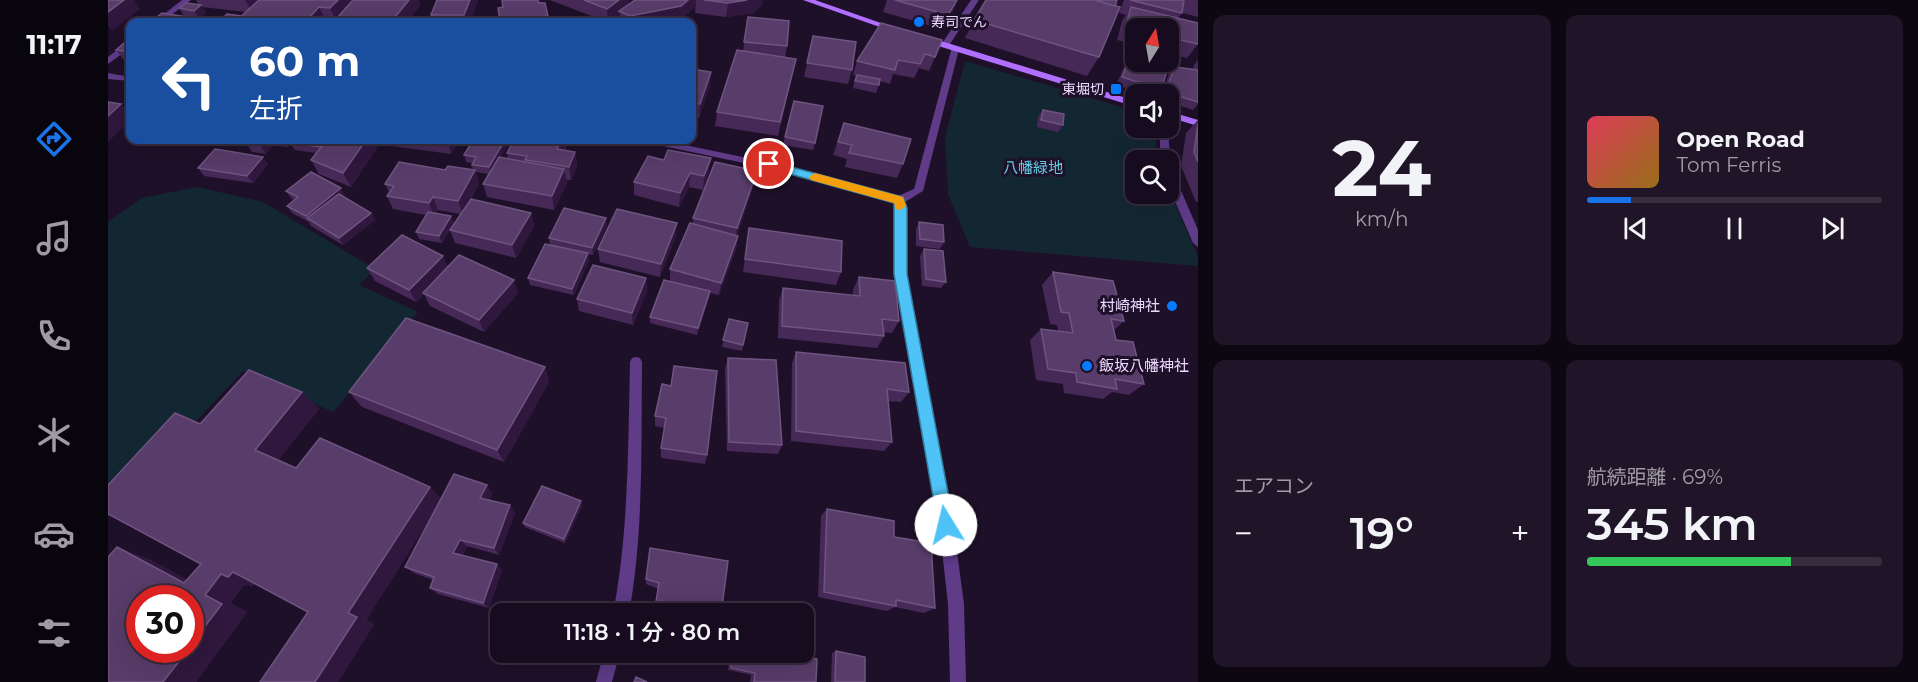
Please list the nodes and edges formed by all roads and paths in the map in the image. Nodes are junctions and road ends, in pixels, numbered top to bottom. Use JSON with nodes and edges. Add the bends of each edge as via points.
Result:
{"nodes":[{"id":1,"x":187,"y":0,"type":"edge"},
{"id":2,"x":807,"y":0,"type":"edge"},
{"id":3,"x":975,"y":0,"type":"edge"},
{"id":4,"x":163,"y":18,"type":"edge"},
{"id":5,"x":902,"y":31,"type":"edge"},
{"id":6,"x":913,"y":35,"type":"edge"},
{"id":7,"x":945,"y":45,"type":"junction"},
{"id":8,"x":126,"y":47,"type":"edge"},
{"id":9,"x":955,"y":49,"type":"junction"},
{"id":10,"x":108,"y":62,"type":"edge"},
{"id":11,"x":108,"y":76,"type":"edge"},
{"id":12,"x":126,"y":78,"type":"edge"},
{"id":13,"x":1125,"y":101,"type":"edge"},
{"id":14,"x":1179,"y":117,"type":"edge"},
{"id":15,"x":1198,"y":123,"type":"edge"},
{"id":16,"x":668,"y":144,"type":"edge"},
{"id":17,"x":1179,"y":198,"type":"edge"},
{"id":18,"x":899,"y":200,"type":"junction"},
{"id":19,"x":1198,"y":243,"type":"edge"},
{"id":20,"x":636,"y":362,"type":"dead end"},
{"id":21,"x":624,"y":603,"type":"edge"},
{"id":22,"x":609,"y":663,"type":"edge"},
{"id":23,"x":604,"y":682,"type":"edge"},
{"id":24,"x":958,"y":682,"type":"edge"}],
"edges":[{"from":1,"to":4,"type":"street"},
{"from":2,"to":5,"type":"street"},
{"from":3,"to":7,"type":"street"},
{"from":6,"to":7,"type":"street"},
{"from":7,"to":9,"type":"street"},
{"from":8,"to":10,"type":"street"},
{"from":9,"to":13,"type":"street"},
{"from":9,"to":18,"type":"street","via":[[918,191]]},
{"from":11,"to":12,"type":"street"},
{"from":14,"to":15,"type":"street"},
{"from":16,"to":18,"type":"street","via":[[791,170]]},
{"from":17,"to":19,"type":"street"},
{"from":18,"to":24,"type":"street","via":[[901,274],[957,603]]},
{"from":20,"to":21,"type":"street","via":[[634,501]]},
{"from":22,"to":23,"type":"street"}]}
